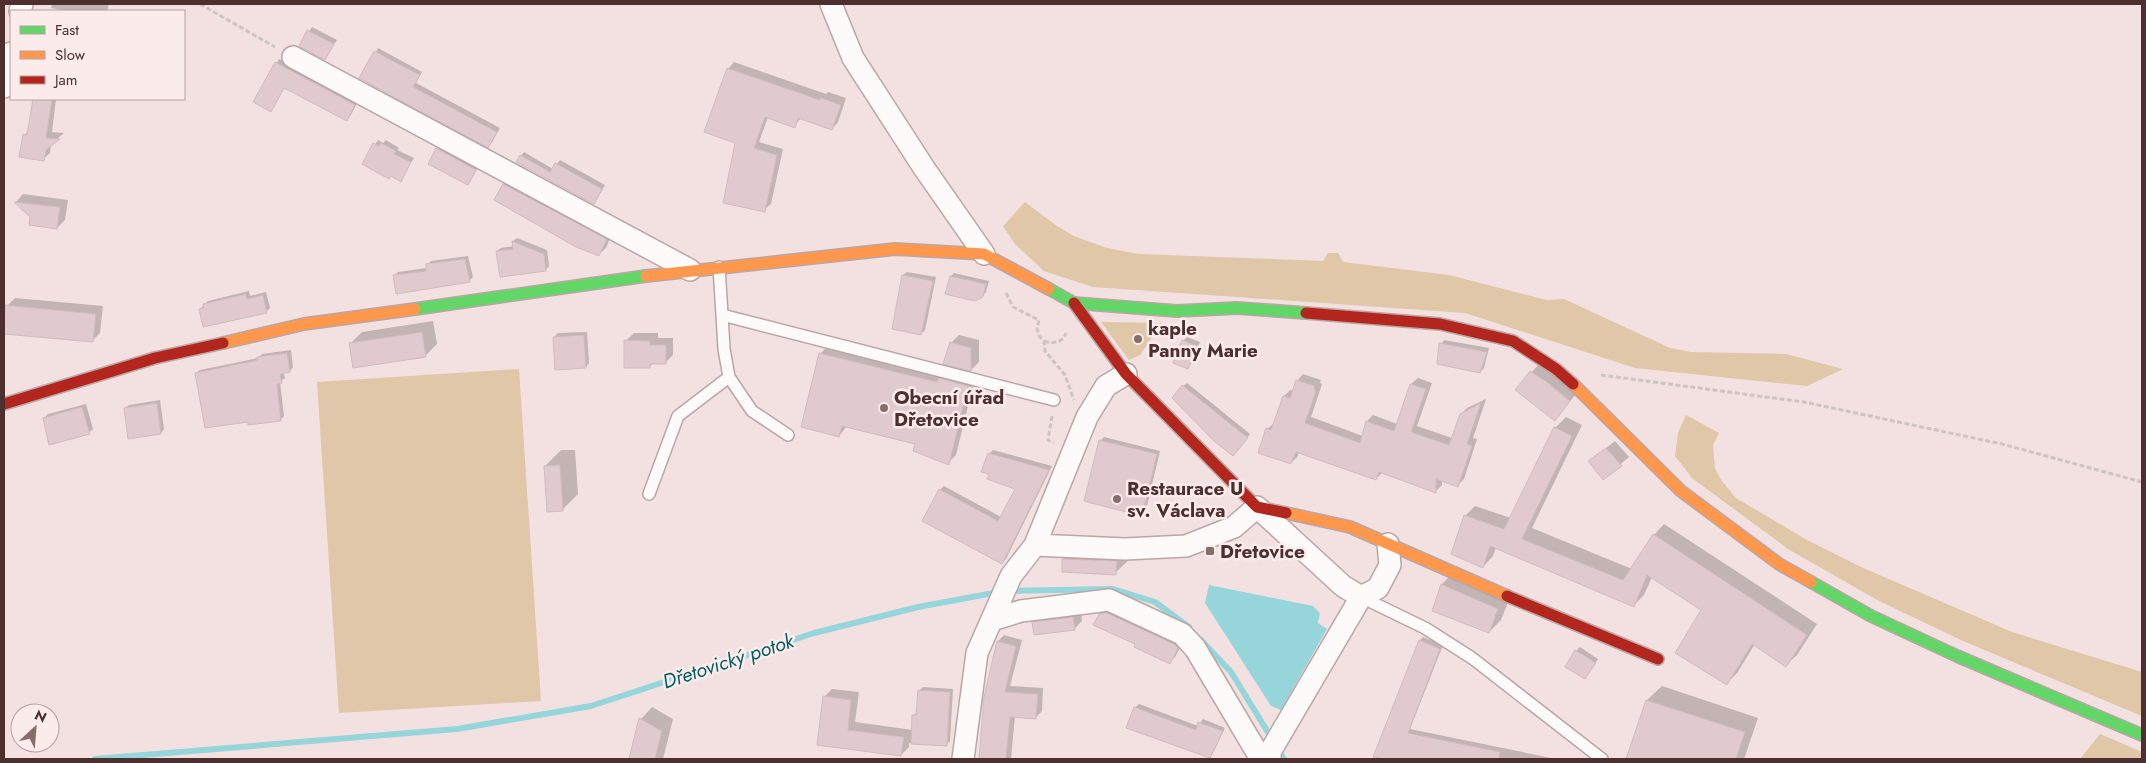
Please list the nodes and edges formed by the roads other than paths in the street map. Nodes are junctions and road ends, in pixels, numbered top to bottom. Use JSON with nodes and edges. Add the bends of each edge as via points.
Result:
{"nodes":[{"id":1,"x":831,"y":4,"type":"edge"},
{"id":2,"x":293,"y":57,"type":"road end"},
{"id":3,"x":10,"y":58,"type":"edge"},
{"id":4,"x":4,"y":88,"type":"edge"},
{"id":5,"x":984,"y":254,"type":"junction"},
{"id":6,"x":719,"y":267,"type":"junction"},
{"id":7,"x":690,"y":270,"type":"junction"},
{"id":8,"x":1074,"y":304,"type":"junction"},
{"id":9,"x":722,"y":315,"type":"junction"},
{"id":10,"x":1126,"y":374,"type":"junction"},
{"id":11,"x":729,"y":377,"type":"junction"},
{"id":12,"x":1054,"y":400,"type":"road end"},
{"id":13,"x":4,"y":404,"type":"edge"},
{"id":14,"x":788,"y":435,"type":"dead end"},
{"id":15,"x":649,"y":494,"type":"dead end"},
{"id":16,"x":1258,"y":507,"type":"junction"},
{"id":17,"x":1388,"y":544,"type":"junction"},
{"id":18,"x":1035,"y":545,"type":"junction"},
{"id":19,"x":1361,"y":597,"type":"junction"},
{"id":20,"x":996,"y":611,"type":"junction"},
{"id":21,"x":1658,"y":659,"type":"dead end"},
{"id":22,"x":2142,"y":735,"type":"edge"},
{"id":23,"x":963,"y":759,"type":"edge"},
{"id":24,"x":1261,"y":759,"type":"edge"},
{"id":25,"x":1270,"y":759,"type":"edge"},
{"id":26,"x":1602,"y":759,"type":"edge"}],
"edges":[{"from":1,"to":5,"type":"street","via":[[854,58]]},
{"from":2,"to":7,"type":"street"},
{"from":3,"to":4,"type":"street"},
{"from":5,"to":6,"type":"main road","via":[[895,248]]},
{"from":5,"to":8,"type":"main road"},
{"from":6,"to":7,"type":"main road"},
{"from":6,"to":9,"type":"lane"},
{"from":7,"to":13,"type":"main road","via":[[304,324],[155,358]]},
{"from":8,"to":10,"type":"main road"},
{"from":8,"to":22,"type":"main road","via":[[1177,312],[1236,308],[1440,324],[1513,341],[1556,369],[1582,391],[1680,491],[1779,564],[1871,616]]},
{"from":9,"to":11,"type":"lane"},
{"from":9,"to":12,"type":"lane"},
{"from":10,"to":16,"type":"main road"},
{"from":10,"to":18,"type":"street","via":[[1106,386],[1087,417]]},
{"from":11,"to":14,"type":"lane","via":[[752,411]]},
{"from":11,"to":15,"type":"lane","via":[[678,416]]},
{"from":16,"to":17,"type":"main road","via":[[1350,527]]},
{"from":16,"to":18,"type":"street","via":[[1234,528],[1186,546],[1125,549]]},
{"from":16,"to":19,"type":"street","via":[[1343,586]]},
{"from":17,"to":19,"type":"street","via":[[1390,565],[1378,588]]},
{"from":17,"to":21,"type":"main road"},
{"from":18,"to":20,"type":"street","via":[[1011,576]]},
{"from":19,"to":25,"type":"street","via":[[1270,752]]},
{"from":19,"to":26,"type":"lane","via":[[1426,628],[1472,658]]},
{"from":20,"to":23,"type":"street","via":[[977,653]]},
{"from":20,"to":24,"type":"street","via":[[1109,600],[1182,634],[1195,648]]}]}
